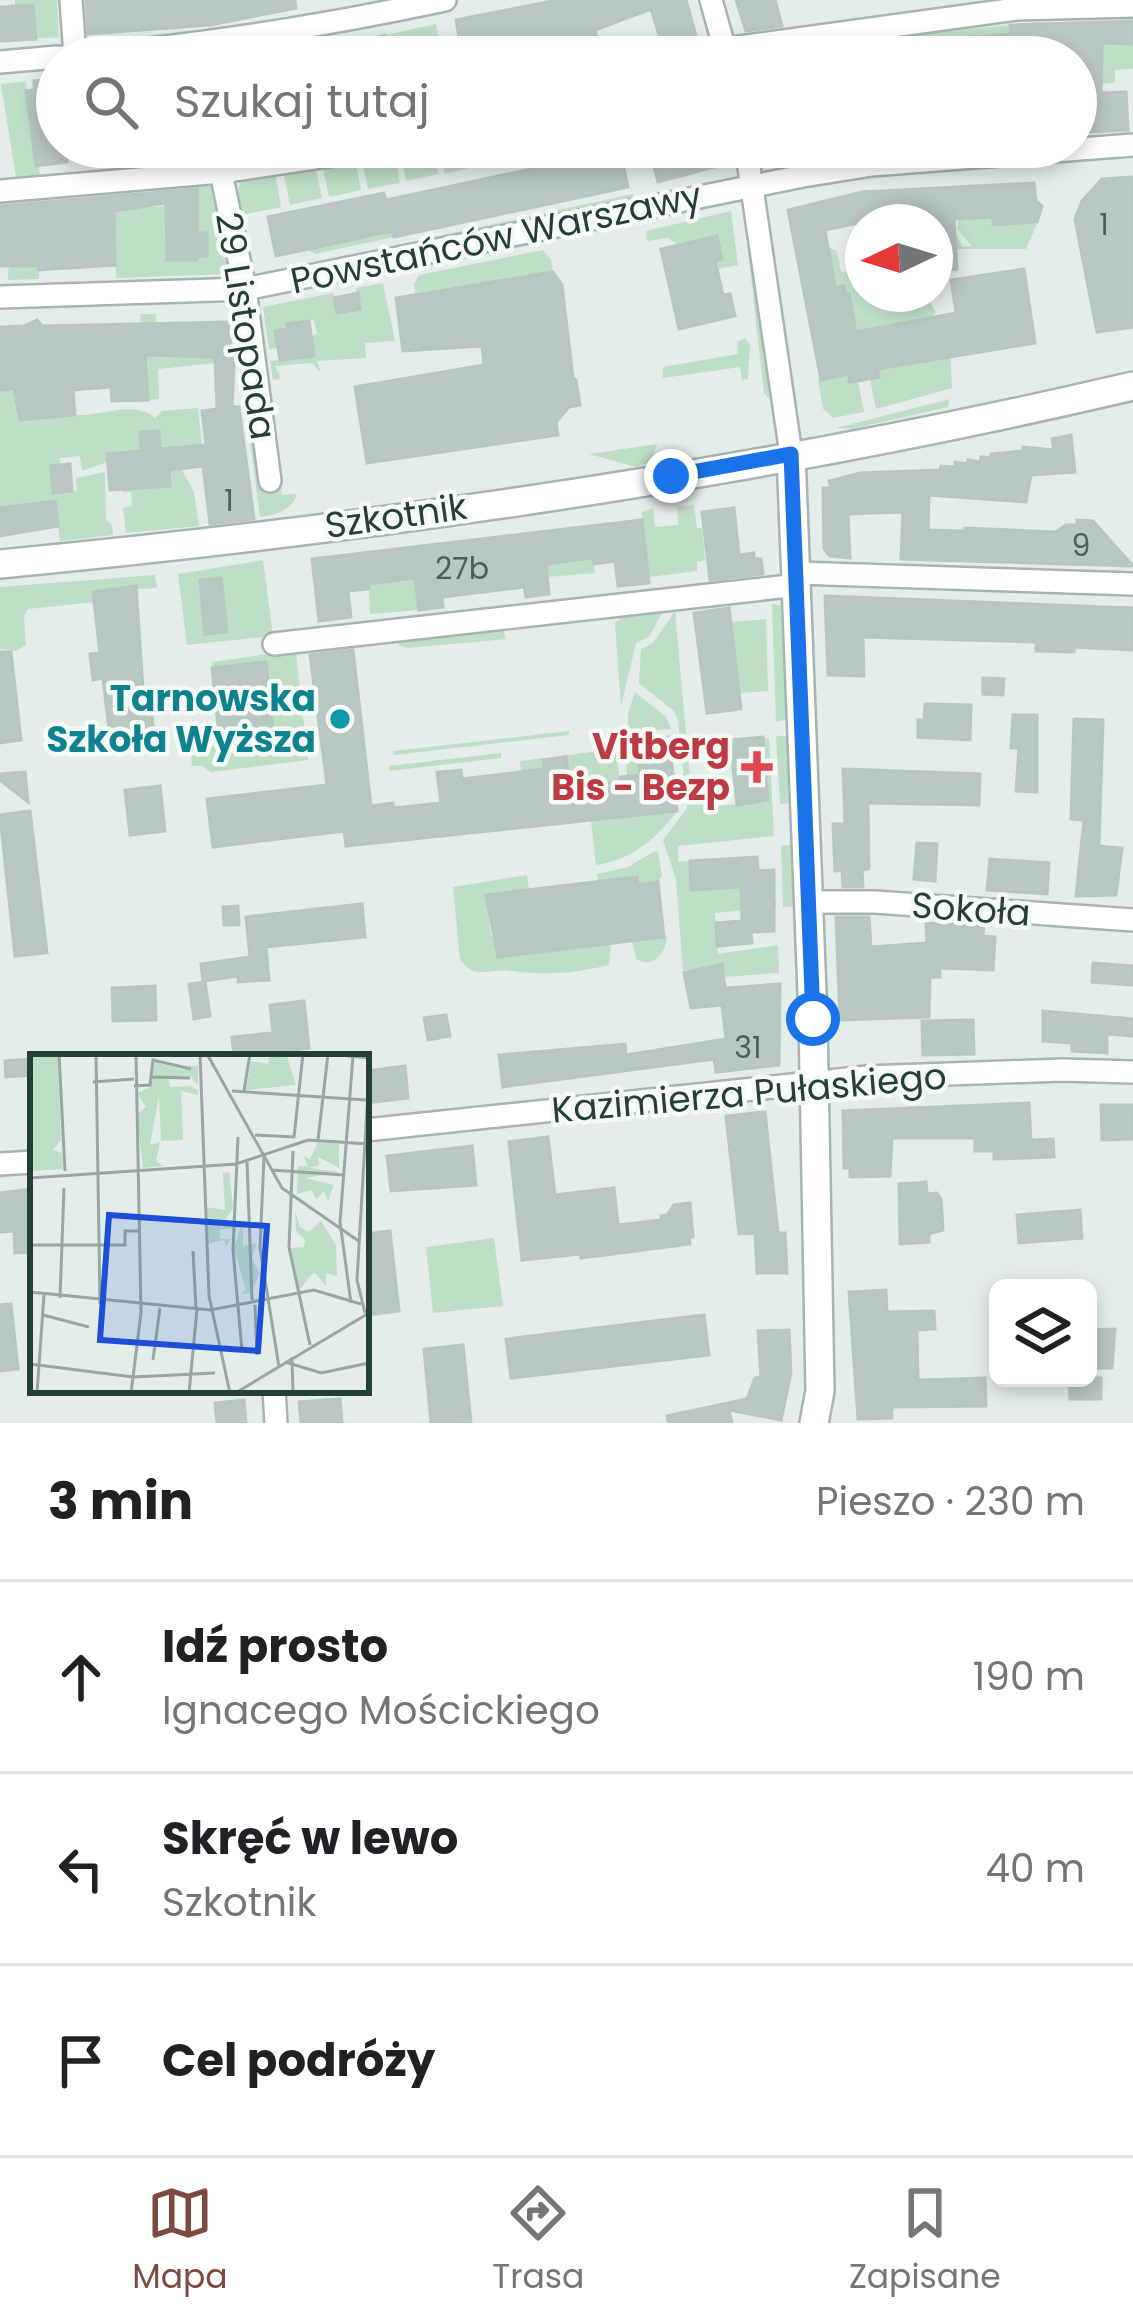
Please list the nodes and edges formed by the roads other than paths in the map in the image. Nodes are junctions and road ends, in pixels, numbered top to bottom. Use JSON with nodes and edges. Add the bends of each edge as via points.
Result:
{"nodes":[{"id":1,"x":71,"y":0,"type":"edge"},
{"id":2,"x":445,"y":0,"type":"edge"},
{"id":3,"x":711,"y":0,"type":"edge"},
{"id":4,"x":1133,"y":6,"type":"edge"},
{"id":5,"x":74,"y":36,"type":"edge"},
{"id":6,"x":253,"y":36,"type":"edge"},
{"id":7,"x":721,"y":36,"type":"edge"},
{"id":8,"x":838,"y":36,"type":"edge"},
{"id":9,"x":36,"y":59,"type":"edge"},
{"id":10,"x":0,"y":62,"type":"edge"},
{"id":11,"x":1133,"y":145,"type":"edge"},
{"id":12,"x":1097,"y":148,"type":"edge"},
{"id":13,"x":247,"y":168,"type":"edge"},
{"id":14,"x":750,"y":168,"type":"edge"},
{"id":15,"x":855,"y":168,"type":"edge"},
{"id":16,"x":220,"y":172,"type":"junction"},
{"id":17,"x":754,"y":186,"type":"junction"},
{"id":18,"x":0,"y":191,"type":"edge"},
{"id":19,"x":245,"y":289,"type":"junction"},
{"id":20,"x":0,"y":297,"type":"edge"},
{"id":21,"x":1133,"y":386,"type":"edge"},
{"id":22,"x":791,"y":454,"type":"junction"},
{"id":23,"x":270,"y":481,"type":"dead end"},
{"id":24,"x":0,"y":564,"type":"edge"},
{"id":25,"x":798,"y":579,"type":"junction"},
{"id":26,"x":1133,"y":584,"type":"edge"},
{"id":27,"x":274,"y":644,"type":"dead end"},
{"id":28,"x":809,"y":902,"type":"junction"},
{"id":29,"x":1133,"y":920,"type":"edge"},
{"id":30,"x":1133,"y":1072,"type":"edge"},
{"id":31,"x":814,"y":1084,"type":"junction"},
{"id":32,"x":369,"y":1130,"type":"edge"},
{"id":33,"x":30,"y":1162,"type":"edge"},
{"id":34,"x":0,"y":1164,"type":"edge"},
{"id":35,"x":274,"y":1393,"type":"edge"},
{"id":36,"x":276,"y":1423,"type":"edge"},
{"id":37,"x":814,"y":1423,"type":"edge"}],
"edges":[{"from":1,"to":5,"type":"street"},
{"from":2,"to":6,"type":"street"},
{"from":3,"to":7,"type":"street"},
{"from":4,"to":8,"type":"street","via":[[1016,9]]},
{"from":9,"to":10,"type":"street"},
{"from":11,"to":12,"type":"street","name":"Powstańców Warszawy"},
{"from":13,"to":16,"type":"street"},
{"from":14,"to":17,"type":"street"},
{"from":15,"to":17,"type":"street","name":"Powstańców Warszawy"},
{"from":16,"to":18,"type":"street"},
{"from":16,"to":19,"type":"street","name":"29 Listopada"},
{"from":17,"to":19,"type":"street","name":"Powstańców Warszawy"},
{"from":17,"to":22,"type":"street"},
{"from":19,"to":20,"type":"street","name":"Powstańców Warszawy"},
{"from":19,"to":23,"type":"street","name":"29 Listopada"},
{"from":21,"to":22,"type":"street","name":"Szkotnik"},
{"from":22,"to":24,"type":"street","name":"Szkotnik","via":[[334,525]]},
{"from":22,"to":25,"type":"street"},
{"from":25,"to":26,"type":"street"},
{"from":25,"to":27,"type":"street"},
{"from":25,"to":28,"type":"street"},
{"from":28,"to":29,"type":"street","name":"Sokoła"},
{"from":28,"to":31,"type":"street"},
{"from":30,"to":31,"type":"street","name":"Kazimierza Pułaskiego"},
{"from":31,"to":32,"type":"street","name":"Kazimierza Pułaskiego"},
{"from":31,"to":37,"type":"street"},
{"from":33,"to":34,"type":"street"},
{"from":35,"to":36,"type":"street"}]}
